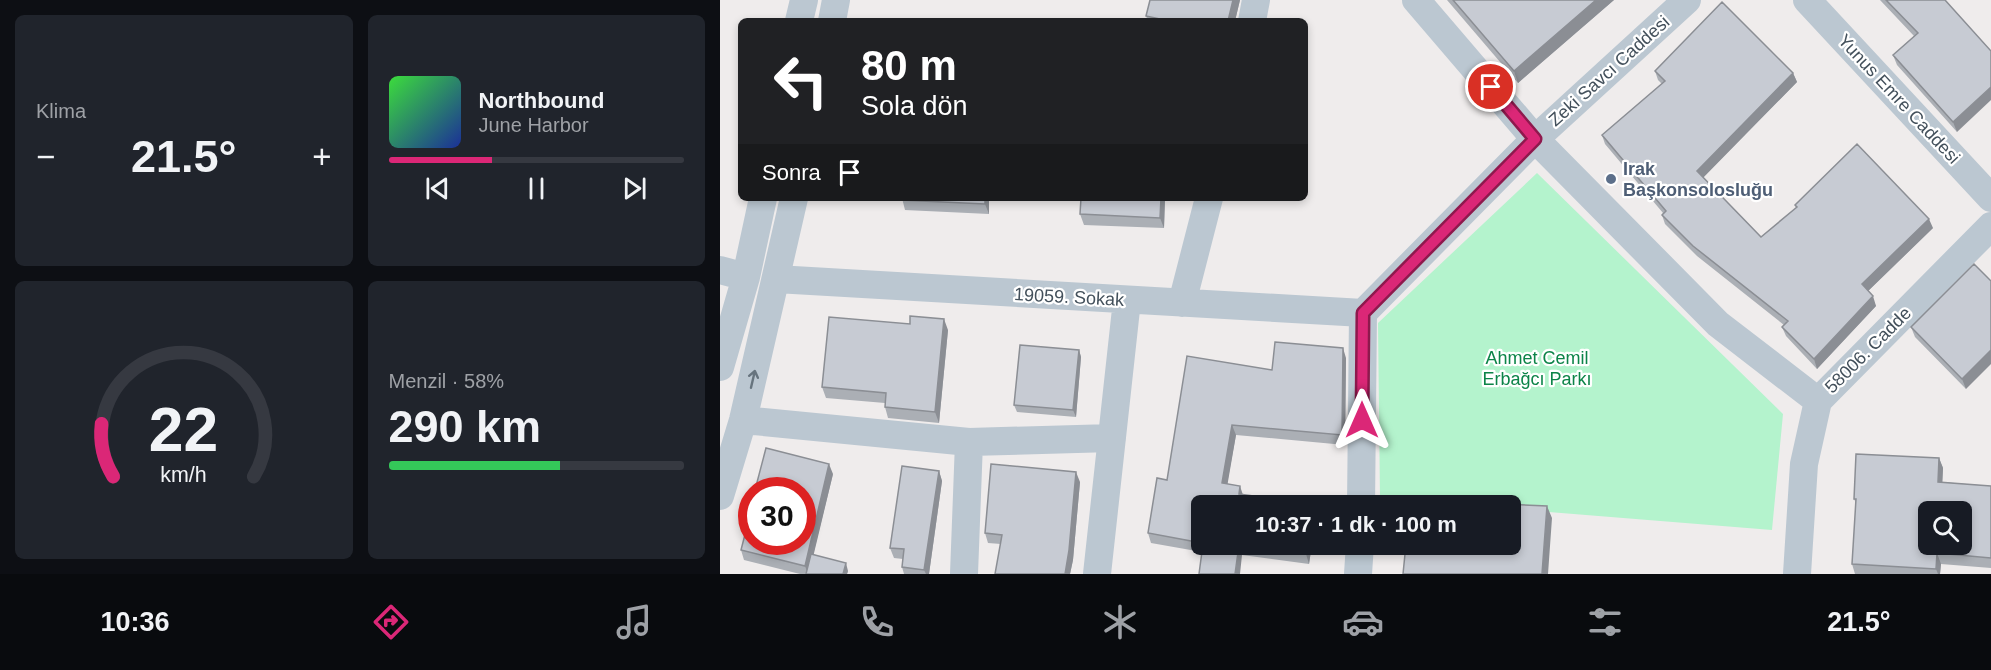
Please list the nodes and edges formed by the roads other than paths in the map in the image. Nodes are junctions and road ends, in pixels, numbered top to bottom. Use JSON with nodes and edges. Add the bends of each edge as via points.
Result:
{"nodes":[{"id":1,"x":804,"y":0,"type":"edge"},
{"id":2,"x":837,"y":0,"type":"edge"},
{"id":3,"x":1256,"y":0,"type":"edge"},
{"id":4,"x":1416,"y":0,"type":"edge"},
{"id":5,"x":1687,"y":0,"type":"edge"},
{"id":6,"x":1807,"y":0,"type":"edge"},
{"id":7,"x":800,"y":18,"type":"edge"},
{"id":8,"x":833,"y":18,"type":"edge"},
{"id":9,"x":1253,"y":18,"type":"edge"},
{"id":10,"x":1535,"y":139,"type":"junction"},
{"id":11,"x":1987,"y":186,"type":"edge"},
{"id":12,"x":762,"y":201,"type":"edge"},
{"id":13,"x":793,"y":201,"type":"edge"},
{"id":14,"x":1208,"y":201,"type":"edge"},
{"id":15,"x":1991,"y":226,"type":"edge"},
{"id":16,"x":733,"y":274,"type":"edge"},
{"id":17,"x":776,"y":279,"type":"junction"},
{"id":18,"x":1127,"y":300,"type":"junction"},
{"id":19,"x":1182,"y":303,"type":"junction"},
{"id":20,"x":1363,"y":313,"type":"junction"},
{"id":21,"x":720,"y":367,"type":"edge"},
{"id":22,"x":1818,"y":401,"type":"junction"},
{"id":23,"x":743,"y":420,"type":"junction"},
{"id":24,"x":1112,"y":438,"type":"junction"},
{"id":25,"x":969,"y":442,"type":"junction"},
{"id":26,"x":1361,"y":495,"type":"edge"},
{"id":27,"x":720,"y":496,"type":"edge"},
{"id":28,"x":1360,"y":555,"type":"edge"},
{"id":29,"x":964,"y":574,"type":"edge"},
{"id":30,"x":1097,"y":574,"type":"edge"},
{"id":31,"x":1359,"y":574,"type":"edge"},
{"id":32,"x":1797,"y":574,"type":"edge"}],
"edges":[{"from":1,"to":7,"type":"street"},
{"from":2,"to":8,"type":"street"},
{"from":3,"to":9,"type":"street"},
{"from":4,"to":10,"type":"street"},
{"from":5,"to":10,"type":"street","name":"Zeki Savcı Caddesi"},
{"from":6,"to":11,"type":"street","name":"Yunus Emre Caddesi"},
{"from":10,"to":20,"type":"street","name":"Zeki Savcı Caddesi"},
{"from":10,"to":22,"type":"street","via":[[1718,324]]},
{"from":12,"to":16,"type":"street"},
{"from":13,"to":17,"type":"street"},
{"from":14,"to":19,"type":"street"},
{"from":15,"to":22,"type":"street","name":"58006. Cadde"},
{"from":16,"to":21,"type":"street"},
{"from":17,"to":18,"type":"street","name":"19059. Sokak"},
{"from":23,"to":17,"type":"street","one_way":true},
{"from":18,"to":19,"type":"street","name":"19059. Sokak"},
{"from":18,"to":24,"type":"street"},
{"from":19,"to":20,"type":"street","name":"19059. Sokak"},
{"from":20,"to":26,"type":"street"},
{"from":22,"to":32,"type":"street","name":"58006. Cadde","via":[[1804,464]]},
{"from":23,"to":25,"type":"street"},
{"from":23,"to":27,"type":"street"},
{"from":24,"to":25,"type":"street"},
{"from":24,"to":30,"type":"street"},
{"from":25,"to":29,"type":"street"},
{"from":28,"to":31,"type":"street"}]}
